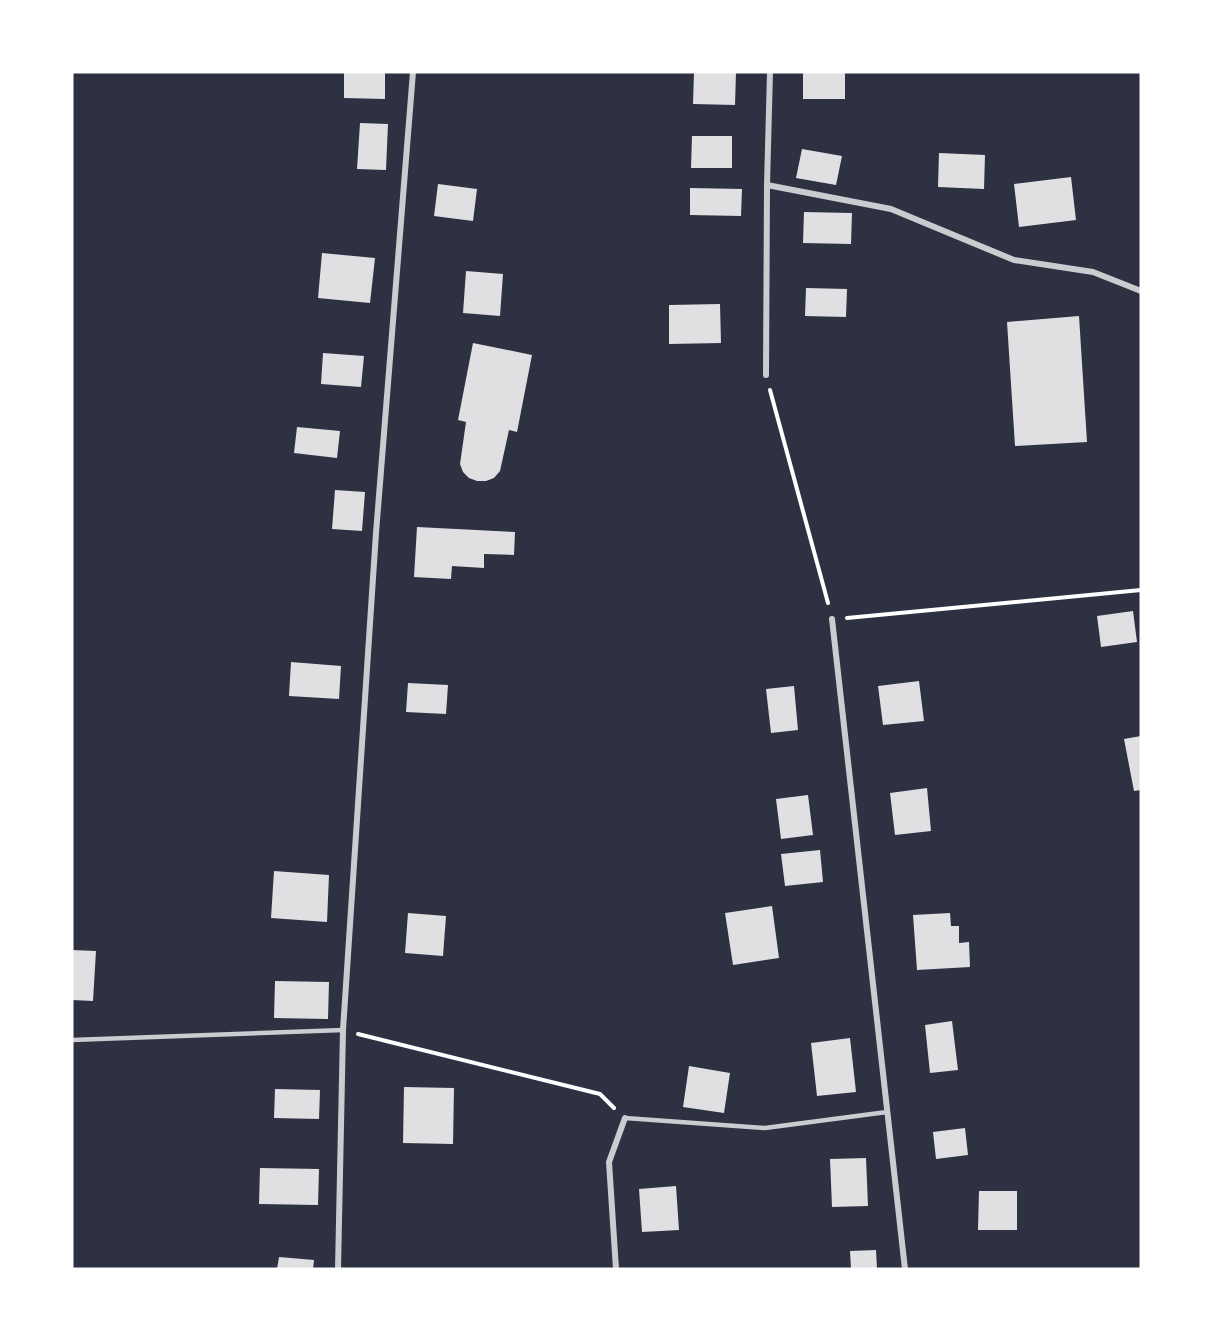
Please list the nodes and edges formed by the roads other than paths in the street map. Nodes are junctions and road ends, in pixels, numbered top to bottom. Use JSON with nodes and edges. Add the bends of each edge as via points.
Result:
{"nodes":[{"id":1,"x":413,"y":72,"type":"edge"},
{"id":2,"x":770,"y":72,"type":"edge"},
{"id":3,"x":767,"y":185,"type":"junction"},
{"id":4,"x":1141,"y":291,"type":"edge"},
{"id":5,"x":766,"y":375,"type":"road end"},
{"id":6,"x":832,"y":619,"type":"road end"},
{"id":7,"x":343,"y":1030,"type":"junction"},
{"id":8,"x":72,"y":1040,"type":"edge"},
{"id":9,"x":887,"y":1112,"type":"junction"},
{"id":10,"x":625,"y":1118,"type":"joint"},
{"id":11,"x":338,"y":1269,"type":"edge"},
{"id":12,"x":616,"y":1269,"type":"edge"},
{"id":13,"x":905,"y":1269,"type":"edge"}],
"edges":[{"from":1,"to":7,"type":"street","via":[[376,533]]},
{"from":2,"to":3,"type":"street"},
{"from":3,"to":4,"type":"street","via":[[891,209],[1014,260],[1093,272]]},
{"from":3,"to":5,"type":"street"},
{"from":6,"to":9,"type":"street"},
{"from":7,"to":8,"type":"lane"},
{"from":7,"to":11,"type":"street"},
{"from":9,"to":10,"type":"lane","via":[[765,1128]]},
{"from":9,"to":13,"type":"street"},
{"from":10,"to":12,"type":"street","via":[[609,1162]]}]}
